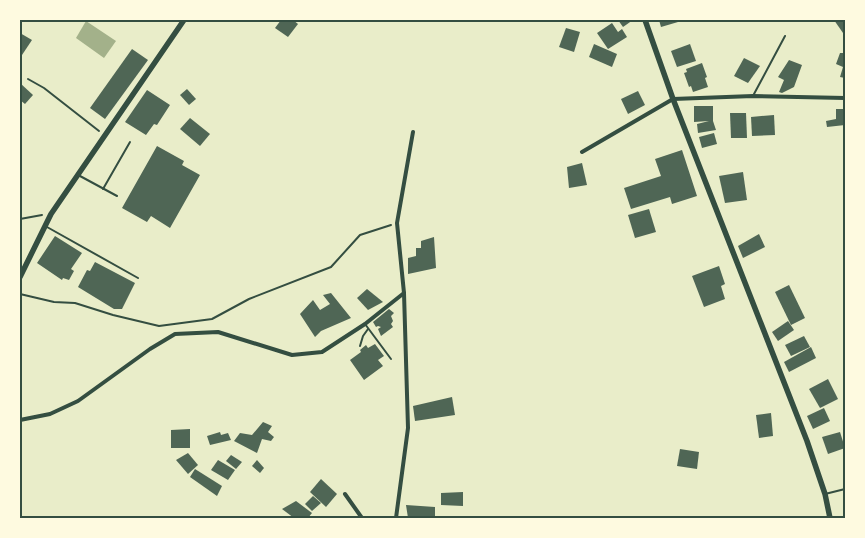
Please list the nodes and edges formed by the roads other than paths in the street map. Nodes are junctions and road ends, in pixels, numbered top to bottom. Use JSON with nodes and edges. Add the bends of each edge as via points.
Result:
{"nodes":[{"id":1,"x":184,"y":20,"type":"edge"},
{"id":2,"x":645,"y":20,"type":"edge"},
{"id":3,"x":785,"y":36,"type":"dead end"},
{"id":4,"x":753,"y":96,"type":"junction"},
{"id":5,"x":845,"y":98,"type":"edge"},
{"id":6,"x":673,"y":99,"type":"junction"},
{"id":7,"x":413,"y":132,"type":"dead end"},
{"id":8,"x":130,"y":142,"type":"dead end"},
{"id":9,"x":582,"y":152,"type":"dead end"},
{"id":10,"x":78,"y":175,"type":"junction"},
{"id":11,"x":103,"y":189,"type":"junction"},
{"id":12,"x":117,"y":196,"type":"dead end"},
{"id":13,"x":45,"y":226,"type":"junction"},
{"id":14,"x":20,"y":278,"type":"edge"},
{"id":15,"x":138,"y":278,"type":"dead end"},
{"id":16,"x":404,"y":293,"type":"junction"},
{"id":17,"x":365,"y":324,"type":"junction"},
{"id":18,"x":368,"y":328,"type":"junction"},
{"id":19,"x":360,"y":346,"type":"dead end"},
{"id":20,"x":392,"y":359,"type":"dead end"},
{"id":21,"x":20,"y":420,"type":"edge"},
{"id":22,"x":845,"y":489,"type":"edge"},
{"id":23,"x":345,"y":494,"type":"dead end"},
{"id":24,"x":825,"y":494,"type":"junction"},
{"id":25,"x":362,"y":518,"type":"edge"},
{"id":26,"x":396,"y":518,"type":"edge"},
{"id":27,"x":830,"y":518,"type":"edge"}],
"edges":[{"from":1,"to":10,"type":"main road"},
{"from":2,"to":6,"type":"main road"},
{"from":3,"to":4,"type":"lane"},
{"from":4,"to":5,"type":"street"},
{"from":4,"to":6,"type":"street"},
{"from":6,"to":9,"type":"street"},
{"from":6,"to":24,"type":"main road"},
{"from":7,"to":16,"type":"street","via":[[397,223]]},
{"from":8,"to":11,"type":"lane"},
{"from":10,"to":11,"type":"lane"},
{"from":10,"to":13,"type":"main road"},
{"from":11,"to":12,"type":"lane"},
{"from":13,"to":14,"type":"main road"},
{"from":13,"to":15,"type":"lane"},
{"from":16,"to":17,"type":"street"},
{"from":16,"to":26,"type":"street","via":[[408,428]]},
{"from":17,"to":18,"type":"lane"},
{"from":17,"to":21,"type":"street","via":[[322,352],[292,355],[218,332],[175,334],[78,400],[50,414]]},
{"from":18,"to":19,"type":"lane"},
{"from":18,"to":20,"type":"lane"},
{"from":22,"to":24,"type":"lane"},
{"from":23,"to":25,"type":"street"},
{"from":24,"to":27,"type":"main road"}]}
